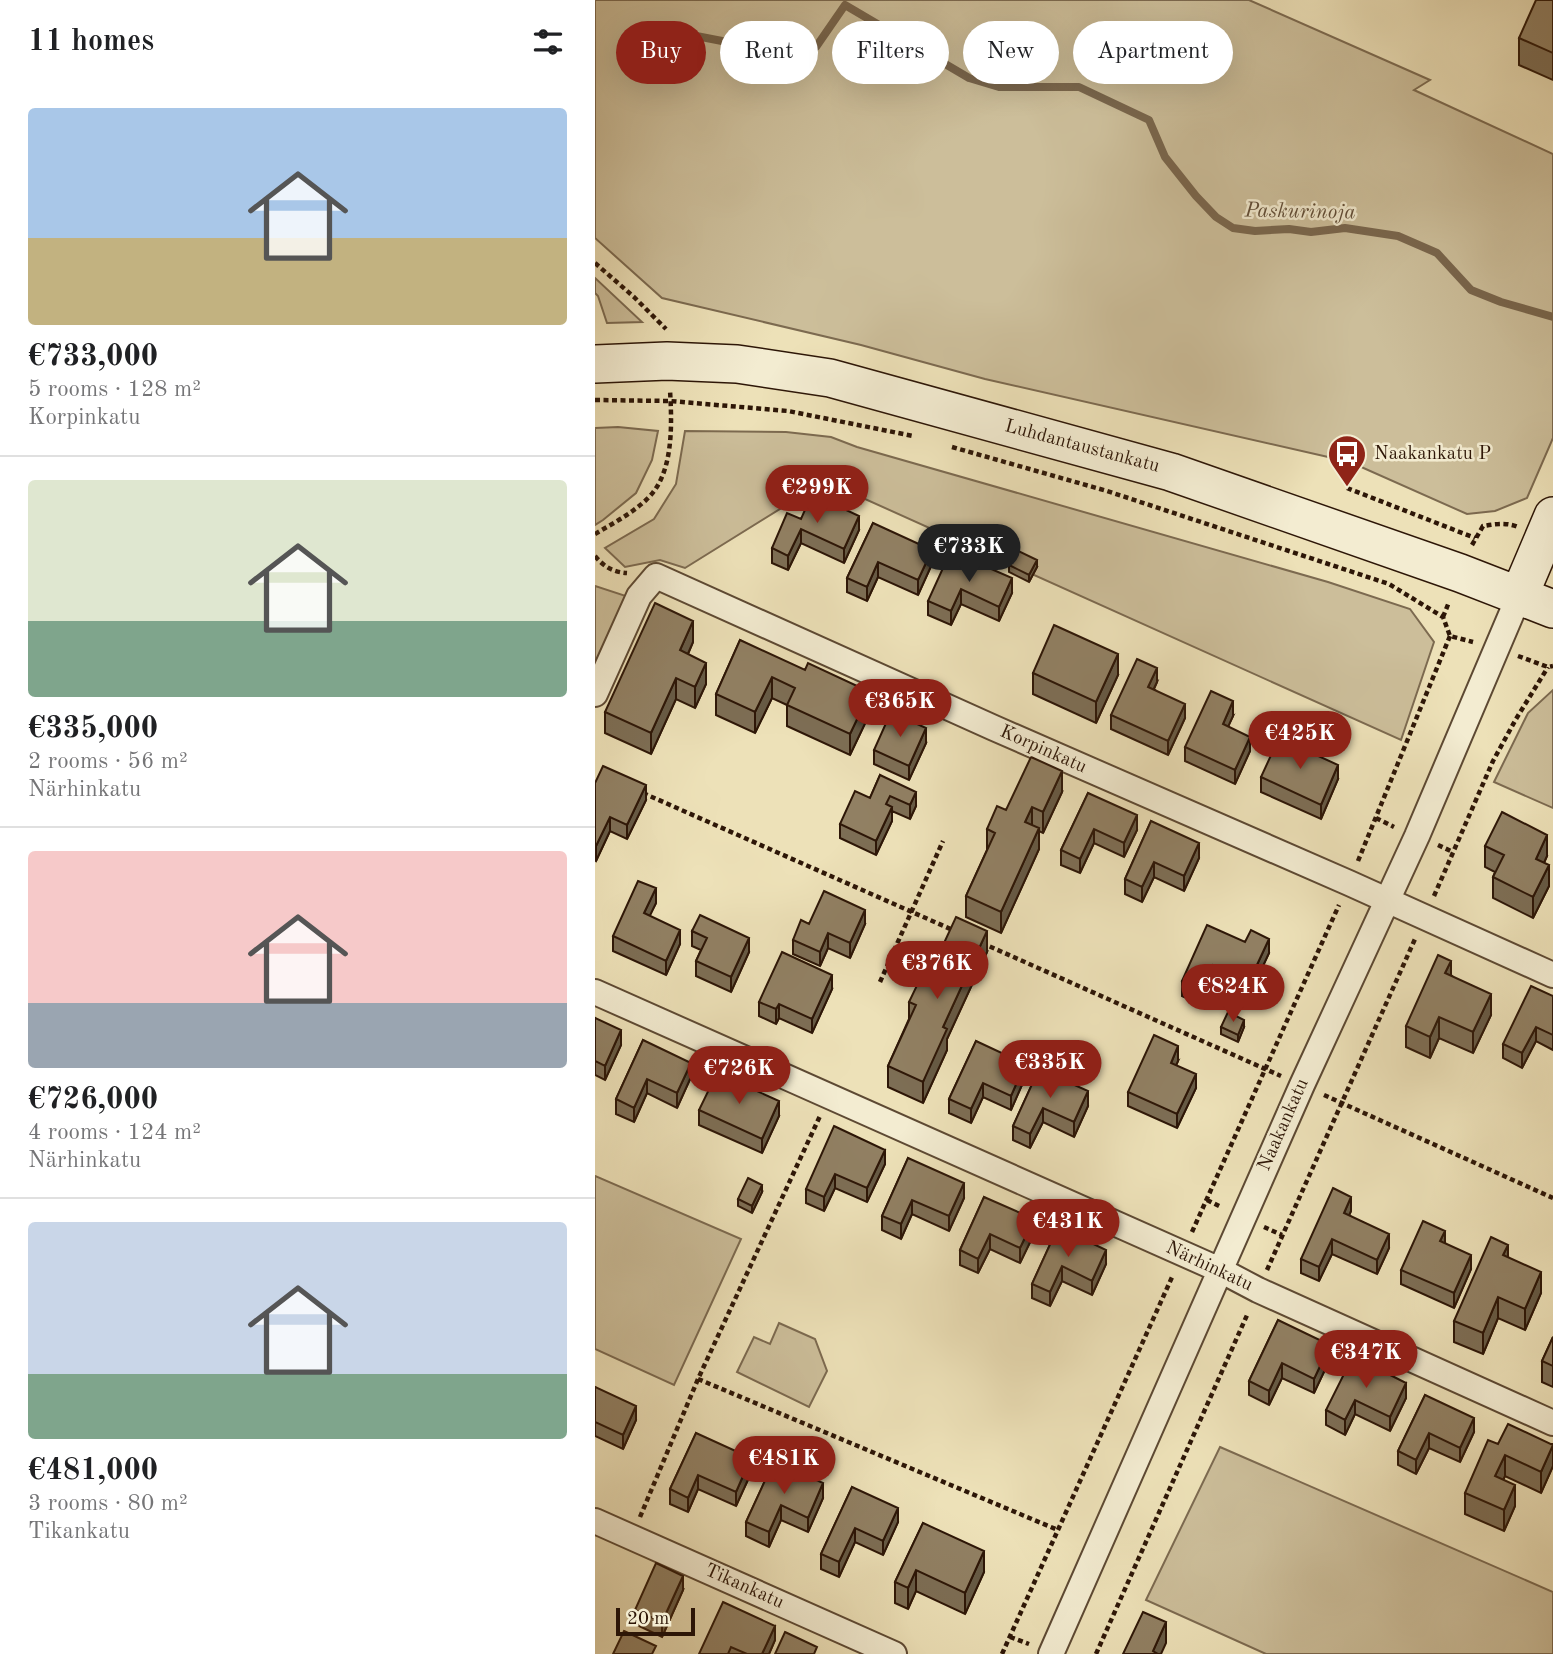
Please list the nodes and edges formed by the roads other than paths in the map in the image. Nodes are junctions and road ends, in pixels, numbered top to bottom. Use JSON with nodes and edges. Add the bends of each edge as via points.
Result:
{"nodes":[{"id":1,"x":595,"y":364,"type":"edge"},
{"id":2,"x":1553,"y":516,"type":"edge"},
{"id":3,"x":1519,"y":596,"type":"junction"},
{"id":4,"x":1553,"y":609,"type":"edge"},
{"id":5,"x":595,"y":694,"type":"edge"},
{"id":6,"x":1387,"y":901,"type":"junction"},
{"id":7,"x":1553,"y":975,"type":"edge"},
{"id":8,"x":595,"y":992,"type":"edge"},
{"id":9,"x":1220,"y":1270,"type":"junction"},
{"id":10,"x":1553,"y":1423,"type":"edge"},
{"id":11,"x":595,"y":1521,"type":"edge"},
{"id":12,"x":894,"y":1654,"type":"edge"},
{"id":13,"x":1051,"y":1654,"type":"edge"}],
"edges":[{"from":1,"to":3,"type":"street","name":"Luhdantaustankatu","via":[[737,364],[830,378],[1171,472]]},
{"from":2,"to":3,"type":"street"},
{"from":3,"to":4,"type":"street","name":"Luhdantaustankatu"},
{"from":3,"to":6,"type":"street","name":"Naakankatu"},
{"from":5,"to":6,"type":"street","name":"Korpinkatu","via":[[639,596],[656,576]]},
{"from":6,"to":7,"type":"street","name":"Korpinkatu"},
{"from":6,"to":9,"type":"street","name":"Naakankatu"},
{"from":8,"to":9,"type":"street","name":"Närhinkatu"},
{"from":9,"to":10,"type":"street","name":"Närhinkatu"},
{"from":9,"to":13,"type":"street","name":"Naakankatu"},
{"from":11,"to":12,"type":"street","name":"Tikankatu"}]}
